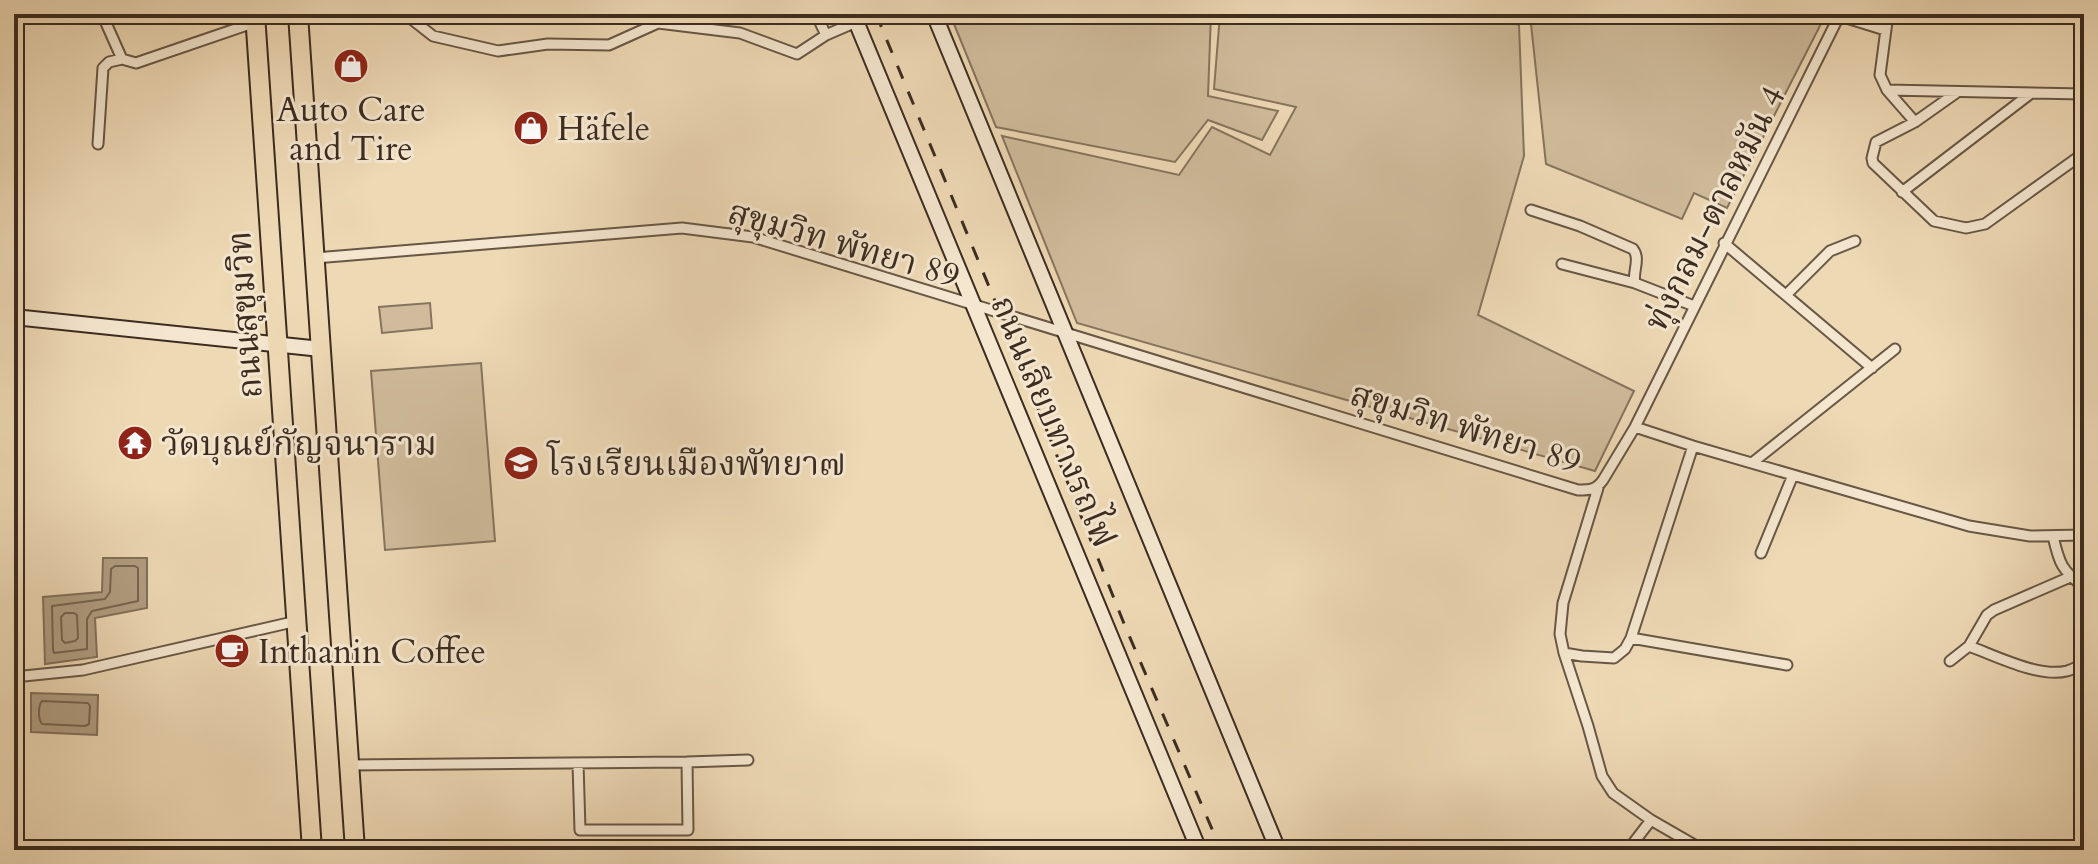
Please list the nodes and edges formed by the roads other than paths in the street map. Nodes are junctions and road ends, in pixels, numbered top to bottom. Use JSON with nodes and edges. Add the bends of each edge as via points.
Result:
{"nodes":[{"id":1,"x":102,"y":14,"type":"edge"},
{"id":2,"x":323,"y":14,"type":"edge"},
{"id":3,"x":405,"y":14,"type":"edge"},
{"id":4,"x":816,"y":14,"type":"edge"},
{"id":5,"x":934,"y":14,"type":"edge"},
{"id":6,"x":1888,"y":14,"type":"edge"},
{"id":7,"x":298,"y":15,"type":"edge"},
{"id":8,"x":1840,"y":15,"type":"edge"},
{"id":9,"x":256,"y":18,"type":"edge"},
{"id":10,"x":855,"y":18,"type":"edge"},
{"id":11,"x":1885,"y":30,"type":"junction"},
{"id":12,"x":826,"y":35,"type":"junction"},
{"id":13,"x":122,"y":59,"type":"junction"},
{"id":14,"x":1887,"y":90,"type":"junction"},
{"id":15,"x":1956,"y":93,"type":"junction"},
{"id":16,"x":2031,"y":93,"type":"junction"},
{"id":17,"x":2084,"y":94,"type":"edge"},
{"id":18,"x":1915,"y":122,"type":"junction"},
{"id":19,"x":98,"y":144,"type":"dead end"},
{"id":20,"x":2084,"y":153,"type":"edge"},
{"id":21,"x":1902,"y":192,"type":"junction"},
{"id":22,"x":1531,"y":210,"type":"dead end"},
{"id":23,"x":1855,"y":241,"type":"dead end"},
{"id":24,"x":1724,"y":243,"type":"junction"},
{"id":25,"x":315,"y":258,"type":"junction"},
{"id":26,"x":1562,"y":264,"type":"dead end"},
{"id":27,"x":1635,"y":283,"type":"junction"},
{"id":28,"x":1786,"y":295,"type":"junction"},
{"id":29,"x":974,"y":306,"type":"junction"},
{"id":30,"x":1694,"y":306,"type":"junction"},
{"id":31,"x":14,"y":317,"type":"edge"},
{"id":32,"x":1065,"y":331,"type":"junction"},
{"id":33,"x":278,"y":344,"type":"junction"},
{"id":34,"x":321,"y":349,"type":"junction"},
{"id":35,"x":1895,"y":349,"type":"dead end"},
{"id":36,"x":1872,"y":368,"type":"junction"},
{"id":37,"x":1635,"y":427,"type":"junction"},
{"id":38,"x":1693,"y":446,"type":"junction"},
{"id":39,"x":1752,"y":463,"type":"junction"},
{"id":40,"x":1793,"y":475,"type":"junction"},
{"id":41,"x":1598,"y":488,"type":"junction"},
{"id":42,"x":2084,"y":535,"type":"edge"},
{"id":43,"x":2053,"y":536,"type":"junction"},
{"id":44,"x":1761,"y":553,"type":"dead end"},
{"id":45,"x":2070,"y":577,"type":"junction"},
{"id":46,"x":2084,"y":587,"type":"edge"},
{"id":47,"x":297,"y":621,"type":"junction"},
{"id":48,"x":1631,"y":638,"type":"junction"},
{"id":49,"x":1969,"y":646,"type":"junction"},
{"id":50,"x":1564,"y":653,"type":"junction"},
{"id":51,"x":1950,"y":661,"type":"dead end"},
{"id":52,"x":2084,"y":662,"type":"edge"},
{"id":53,"x":1787,"y":665,"type":"dead end"},
{"id":54,"x":14,"y":677,"type":"edge"},
{"id":55,"x":748,"y":760,"type":"dead end"},
{"id":56,"x":687,"y":762,"type":"junction"},
{"id":57,"x":578,"y":763,"type":"junction"},
{"id":58,"x":349,"y":765,"type":"junction"},
{"id":59,"x":1651,"y":820,"type":"junction"},
{"id":60,"x":312,"y":850,"type":"edge"},
{"id":61,"x":355,"y":850,"type":"edge"},
{"id":62,"x":1199,"y":850,"type":"edge"},
{"id":63,"x":1278,"y":850,"type":"edge"},
{"id":64,"x":1628,"y":850,"type":"edge"},
{"id":65,"x":1703,"y":850,"type":"edge"}],
"edges":[{"from":1,"to":13,"type":"street"},
{"from":2,"to":7,"type":"street"},
{"from":3,"to":12,"type":"street","via":[[433,36],[498,51],[548,44],[609,45],[658,23],[740,33],[797,54]]},
{"from":4,"to":12,"type":"street"},
{"from":5,"to":32,"type":"street","name":"ถนนเลียบทางรถไฟ"},
{"from":6,"to":11,"type":"street"},
{"from":7,"to":25,"type":"highway"},
{"from":8,"to":11,"type":"street"},
{"from":8,"to":24,"type":"street","name":"ทุ่งกลม-ตาลหมัน 4"},
{"from":9,"to":13,"type":"street","via":[[146,60]]},
{"from":9,"to":33,"type":"highway","name":"ถนนสุขุมวิท"},
{"from":10,"to":12,"type":"street"},
{"from":10,"to":29,"type":"street","name":"ถนนเลียบทางรถไฟ"},
{"from":11,"to":14,"type":"street","via":[[1880,75]]},
{"from":13,"to":19,"type":"street","via":[[103,68]]},
{"from":14,"to":15,"type":"street"},
{"from":14,"to":18,"type":"street"},
{"from":15,"to":16,"type":"street"},
{"from":15,"to":18,"type":"street"},
{"from":16,"to":17,"type":"street"},
{"from":16,"to":21,"type":"street"},
{"from":18,"to":21,"type":"street","via":[[1876,142],[1872,158]]},
{"from":20,"to":21,"type":"street","via":[[1985,224],[1966,228],[1934,221]]},
{"from":22,"to":27,"type":"street","via":[[1633,249]]},
{"from":23,"to":28,"type":"street","via":[[1830,251]]},
{"from":24,"to":28,"type":"street"},
{"from":24,"to":30,"type":"street","name":"ทุ่งกลม-ตาลหมัน 4"},
{"from":25,"to":29,"type":"street","name":"สุขุมวิท พัทยา 89","via":[[682,228],[753,237]]},
{"from":25,"to":34,"type":"highway"},
{"from":26,"to":27,"type":"street"},
{"from":27,"to":30,"type":"street"},
{"from":28,"to":36,"type":"street"},
{"from":29,"to":32,"type":"street","name":"สุขุมวิท พัทยา 89"},
{"from":29,"to":62,"type":"street","name":"ถนนเลียบทางรถไฟ"},
{"from":30,"to":37,"type":"street","name":"ทุ่งกลม-ตาลหมัน 4"},
{"from":31,"to":33,"type":"street"},
{"from":32,"to":41,"type":"street","name":"สุขุมวิท พัทยา 89","via":[[1578,490]]},
{"from":32,"to":63,"type":"street","name":"ถนนเลียบทางรถไฟ"},
{"from":33,"to":34,"type":"street"},
{"from":33,"to":47,"type":"highway","name":"ถนนสุขุมวิท"},
{"from":34,"to":58,"type":"highway"},
{"from":35,"to":36,"type":"street"},
{"from":36,"to":39,"type":"street"},
{"from":37,"to":38,"type":"street"},
{"from":37,"to":41,"type":"street","name":"สุขุมวิท พัทยา 89"},
{"from":38,"to":39,"type":"street"},
{"from":38,"to":48,"type":"street"},
{"from":39,"to":40,"type":"street"},
{"from":40,"to":43,"type":"street","via":[[1969,526]]},
{"from":40,"to":44,"type":"street"},
{"from":41,"to":50,"type":"street","via":[[1563,603]]},
{"from":42,"to":43,"type":"street"},
{"from":43,"to":45,"type":"street"},
{"from":45,"to":46,"type":"street"},
{"from":45,"to":49,"type":"street","via":[[1994,610]]},
{"from":47,"to":54,"type":"street","via":[[83,670]]},
{"from":47,"to":60,"type":"highway","name":"ถนนสุขุมวิท"},
{"from":48,"to":50,"type":"street","via":[[1614,658]]},
{"from":48,"to":53,"type":"street"},
{"from":49,"to":51,"type":"street"},
{"from":49,"to":52,"type":"street","via":[[2051,672],[2072,670]]},
{"from":50,"to":59,"type":"street","via":[[1602,776],[1613,793]]},
{"from":55,"to":56,"type":"street"},
{"from":56,"to":57,"type":"street"},
{"from":56,"to":57,"type":"street","via":[[688,830],[580,830]]},
{"from":57,"to":58,"type":"street"},
{"from":58,"to":61,"type":"highway"},
{"from":59,"to":64,"type":"street"},
{"from":59,"to":65,"type":"street"}]}
